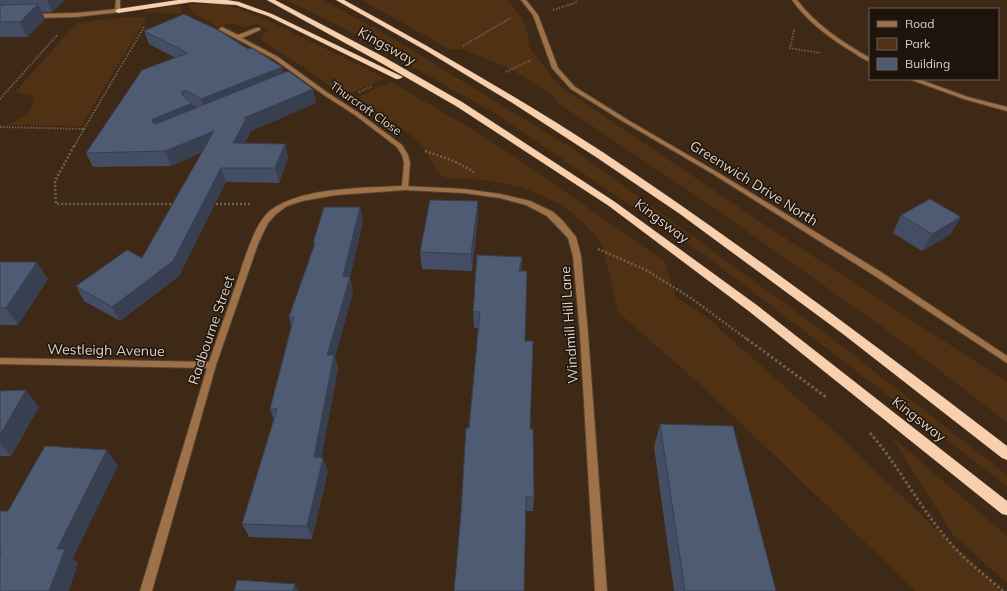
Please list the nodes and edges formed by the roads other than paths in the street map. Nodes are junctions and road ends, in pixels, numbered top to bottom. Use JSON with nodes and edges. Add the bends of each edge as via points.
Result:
{"nodes":[{"id":1,"x":118,"y":0,"type":"edge"},
{"id":2,"x":146,"y":0,"type":"edge"},
{"id":3,"x":270,"y":0,"type":"edge"},
{"id":4,"x":339,"y":0,"type":"edge"},
{"id":5,"x":523,"y":0,"type":"edge"},
{"id":6,"x":794,"y":0,"type":"edge"},
{"id":7,"x":118,"y":11,"type":"junction"},
{"id":8,"x":29,"y":16,"type":"edge"},
{"id":9,"x":222,"y":29,"type":"dead end"},
{"id":10,"x":258,"y":29,"type":"dead end"},
{"id":11,"x":239,"y":37,"type":"junction"},
{"id":12,"x":869,"y":59,"type":"edge"},
{"id":13,"x":303,"y":77,"type":"junction"},
{"id":14,"x":296,"y":80,"type":"edge"},
{"id":15,"x":915,"y":80,"type":"edge"},
{"id":16,"x":459,"y":104,"type":"junction"},
{"id":17,"x":1007,"y":109,"type":"edge"},
{"id":18,"x":405,"y":188,"type":"junction"},
{"id":19,"x":1007,"y":360,"type":"edge"},
{"id":20,"x":0,"y":361,"type":"edge"},
{"id":21,"x":212,"y":365,"type":"junction"},
{"id":22,"x":1007,"y":454,"type":"edge"},
{"id":23,"x":1007,"y":509,"type":"edge"},
{"id":24,"x":146,"y":591,"type":"edge"},
{"id":25,"x":601,"y":591,"type":"edge"}],
"edges":[{"from":1,"to":7,"type":"street"},
{"from":2,"to":7,"type":"highway"},
{"from":3,"to":16,"type":"highway","name":"Kingsway"},
{"from":4,"to":22,"type":"highway","name":"Kingsway","via":[[419,43],[519,102],[643,184],[780,280]]},
{"from":5,"to":19,"type":"street","name":"Greenwich Drive North","via":[[536,15],[547,52],[555,68],[562,78],[588,98],[878,274]]},
{"from":6,"to":12,"type":"street","via":[[822,28]]},
{"from":7,"to":8,"type":"street"},
{"from":7,"to":16,"type":"highway","via":[[192,0],[237,3],[270,15]]},
{"from":9,"to":11,"type":"street","name":"Thurcroft Close"},
{"from":10,"to":11,"type":"street"},
{"from":11,"to":13,"type":"street","name":"Thurcroft Close"},
{"from":13,"to":14,"type":"street"},
{"from":13,"to":18,"type":"street","name":"Thurcroft Close","via":[[400,146],[407,163]]},
{"from":15,"to":17,"type":"street"},
{"from":16,"to":23,"type":"highway","name":"Kingsway","via":[[612,204],[754,309]]},
{"from":18,"to":21,"type":"street","name":"Radbourne Street","via":[[311,196],[273,212],[262,226],[254,244]]},
{"from":18,"to":25,"type":"street","name":"Windmill Hill Lane","via":[[464,191],[528,203],[550,214],[572,238],[578,256]]},
{"from":20,"to":21,"type":"street","name":"Westleigh Avenue"},
{"from":21,"to":24,"type":"street","name":"Radbourne Street"}]}
